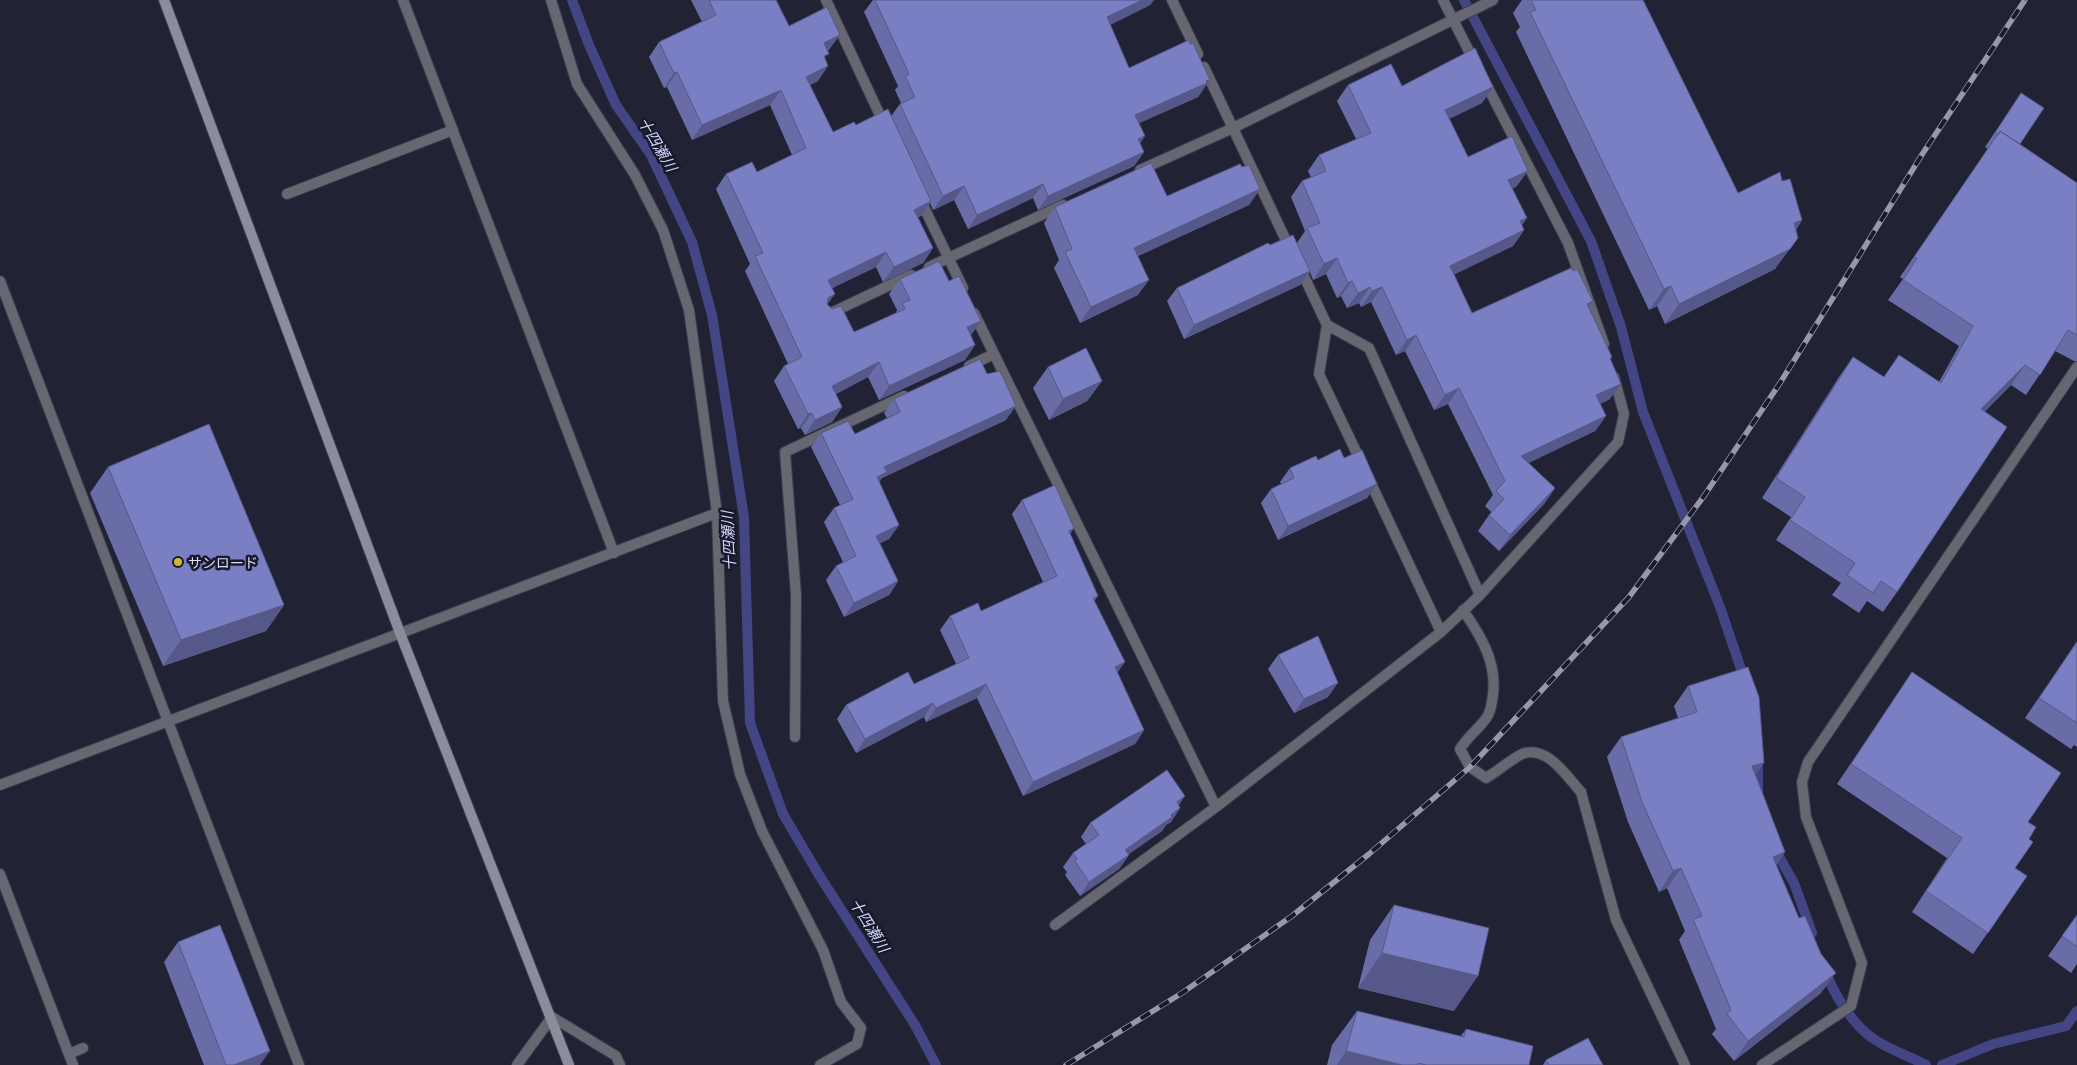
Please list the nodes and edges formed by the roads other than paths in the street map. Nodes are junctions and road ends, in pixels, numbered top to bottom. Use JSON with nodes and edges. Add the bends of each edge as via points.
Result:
{"nodes":[{"id":1,"x":164,"y":0,"type":"edge"},
{"id":2,"x":403,"y":0,"type":"edge"},
{"id":3,"x":551,"y":0,"type":"edge"},
{"id":4,"x":826,"y":0,"type":"edge"},
{"id":5,"x":1172,"y":0,"type":"edge"},
{"id":6,"x":1443,"y":0,"type":"edge"},
{"id":7,"x":1492,"y":0,"type":"edge"},
{"id":8,"x":1453,"y":21,"type":"junction"},
{"id":9,"x":1233,"y":128,"type":"junction"},
{"id":10,"x":453,"y":130,"type":"junction"},
{"id":11,"x":889,"y":133,"type":"edge"},
{"id":12,"x":1126,"y":177,"type":"edge"},
{"id":13,"x":914,"y":186,"type":"edge"},
{"id":14,"x":287,"y":194,"type":"dead end"},
{"id":15,"x":1072,"y":201,"type":"edge"},
{"id":16,"x":948,"y":258,"type":"junction"},
{"id":17,"x":0,"y":281,"type":"edge"},
{"id":18,"x":823,"y":316,"type":"edge"},
{"id":19,"x":1327,"y":325,"type":"junction"},
{"id":20,"x":994,"y":354,"type":"junction"},
{"id":21,"x":2077,"y":367,"type":"edge"},
{"id":22,"x":959,"y":370,"type":"edge"},
{"id":23,"x":916,"y":391,"type":"edge"},
{"id":24,"x":717,"y":513,"type":"junction"},
{"id":25,"x":614,"y":553,"type":"junction"},
{"id":26,"x":1480,"y":595,"type":"junction"},
{"id":27,"x":1463,"y":610,"type":"junction"},
{"id":28,"x":400,"y":632,"type":"junction"},
{"id":29,"x":1441,"y":632,"type":"junction"},
{"id":30,"x":167,"y":722,"type":"junction"},
{"id":31,"x":795,"y":737,"type":"dead end"},
{"id":32,"x":0,"y":785,"type":"edge"},
{"id":33,"x":1216,"y":807,"type":"junction"},
{"id":34,"x":0,"y":874,"type":"edge"},
{"id":35,"x":1055,"y":925,"type":"dead end"},
{"id":36,"x":552,"y":1017,"type":"junction"},
{"id":37,"x":82,"y":1048,"type":"dead end"},
{"id":38,"x":69,"y":1054,"type":"junction"},
{"id":39,"x":73,"y":1065,"type":"edge"},
{"id":40,"x":299,"y":1065,"type":"edge"},
{"id":41,"x":517,"y":1065,"type":"edge"},
{"id":42,"x":569,"y":1065,"type":"edge"},
{"id":43,"x":620,"y":1065,"type":"edge"},
{"id":44,"x":820,"y":1065,"type":"edge"},
{"id":45,"x":1685,"y":1065,"type":"edge"},
{"id":46,"x":1762,"y":1065,"type":"edge"}],
"edges":[{"from":1,"to":28,"type":"street"},
{"from":2,"to":10,"type":"street"},
{"from":3,"to":24,"type":"street","via":[[577,84],[635,175],[659,222],[689,310]]},
{"from":4,"to":11,"type":"street"},
{"from":5,"to":9,"type":"street"},
{"from":6,"to":8,"type":"street"},
{"from":7,"to":8,"type":"street"},
{"from":8,"to":9,"type":"street"},
{"from":8,"to":26,"type":"street","via":[[1568,243],[1624,414],[1618,442]]},
{"from":9,"to":12,"type":"street"},
{"from":9,"to":19,"type":"street"},
{"from":10,"to":14,"type":"street"},
{"from":10,"to":25,"type":"street"},
{"from":13,"to":16,"type":"street"},
{"from":15,"to":16,"type":"street"},
{"from":16,"to":18,"type":"street"},
{"from":16,"to":20,"type":"street"},
{"from":17,"to":30,"type":"street"},
{"from":19,"to":26,"type":"street","via":[[1369,348]]},
{"from":19,"to":29,"type":"street","via":[[1319,374]]},
{"from":20,"to":22,"type":"street"},
{"from":20,"to":33,"type":"street"},
{"from":21,"to":46,"type":"street","via":[[1808,762],[1802,782],[1806,817],[1862,963],[1851,1006]]},
{"from":23,"to":31,"type":"street","via":[[785,452],[796,595]]},
{"from":24,"to":25,"type":"street"},
{"from":24,"to":44,"type":"street","via":[[723,701],[740,774],[762,831],[823,950],[842,1002],[861,1028],[857,1044]]},
{"from":25,"to":28,"type":"street"},
{"from":26,"to":27,"type":"street"},
{"from":27,"to":29,"type":"street"},
{"from":27,"to":45,"type":"street","via":[[1481,637],[1491,662],[1494,682],[1489,716],[1468,736],[1460,749],[1470,767],[1486,778],[1523,754],[1538,753],[1548,757],[1581,792],[1616,920]]},
{"from":28,"to":30,"type":"street"},
{"from":28,"to":36,"type":"street"},
{"from":29,"to":33,"type":"street"},
{"from":30,"to":32,"type":"street"},
{"from":30,"to":40,"type":"street"},
{"from":33,"to":35,"type":"street"},
{"from":34,"to":38,"type":"street"},
{"from":36,"to":41,"type":"street"},
{"from":36,"to":42,"type":"street"},
{"from":36,"to":43,"type":"street","via":[[616,1056]]},
{"from":37,"to":38,"type":"street"},
{"from":38,"to":39,"type":"street"}]}
